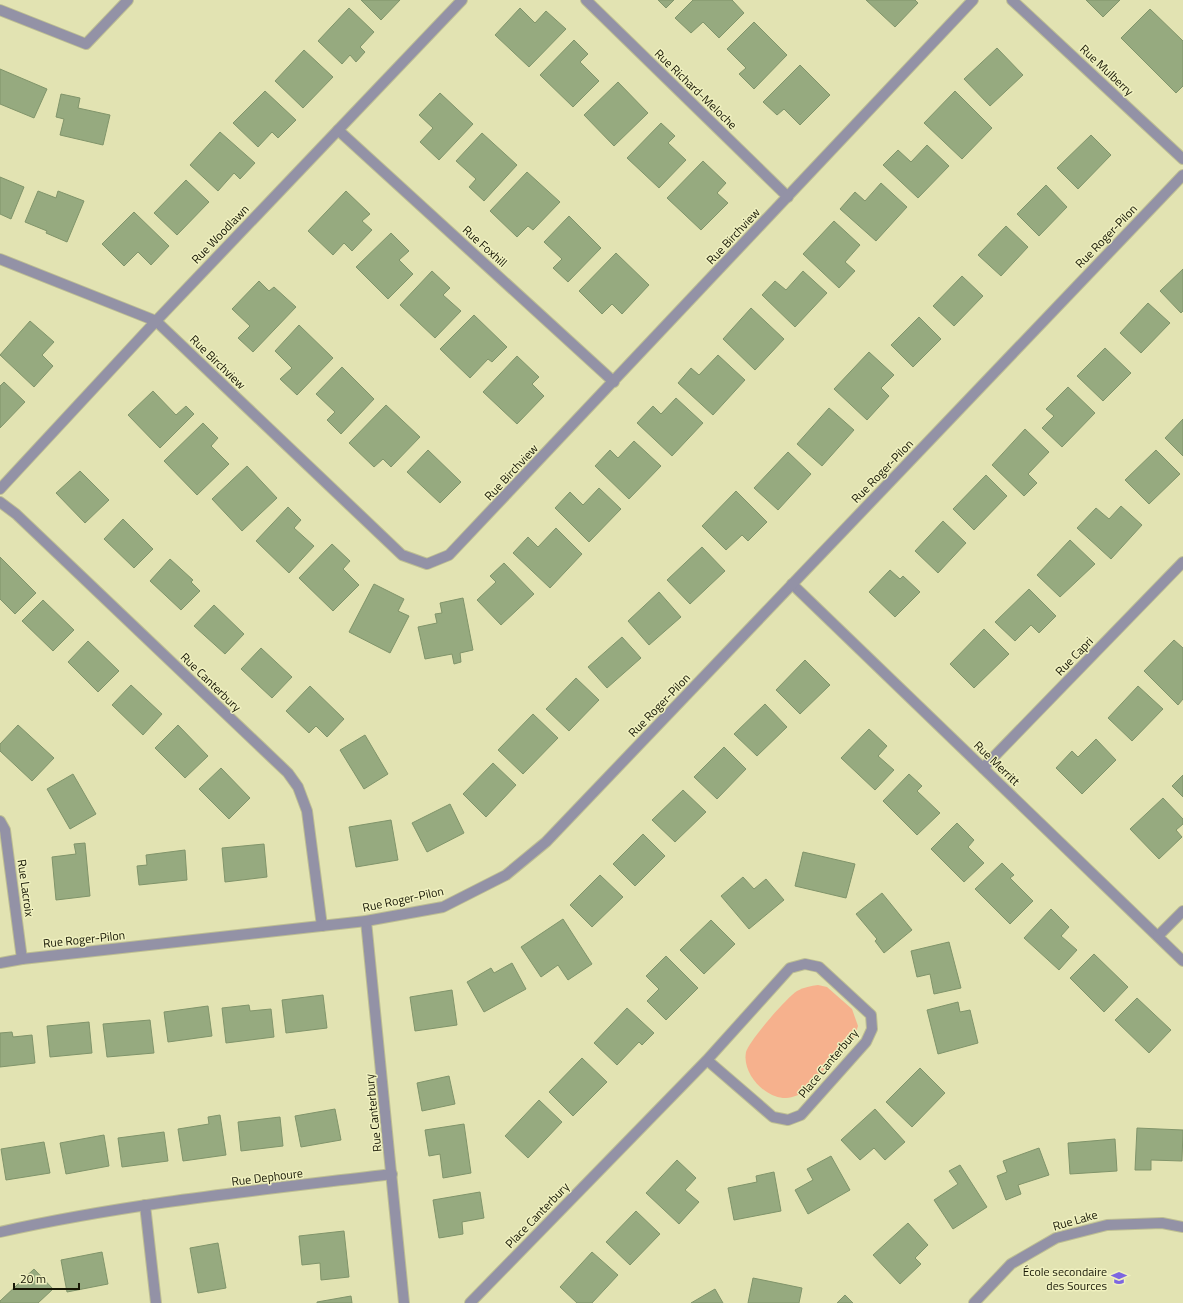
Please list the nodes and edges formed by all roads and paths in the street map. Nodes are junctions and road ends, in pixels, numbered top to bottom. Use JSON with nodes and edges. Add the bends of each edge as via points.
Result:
{"nodes":[{"id":1,"x":128,"y":0,"type":"edge"},
{"id":2,"x":462,"y":0,"type":"edge"},
{"id":3,"x":586,"y":0,"type":"edge"},
{"id":4,"x":973,"y":0,"type":"edge"},
{"id":5,"x":1012,"y":0,"type":"edge"},
{"id":6,"x":0,"y":10,"type":"edge"},
{"id":7,"x":338,"y":130,"type":"junction"},
{"id":8,"x":1183,"y":160,"type":"edge"},
{"id":9,"x":1183,"y":175,"type":"edge"},
{"id":10,"x":788,"y":197,"type":"junction"},
{"id":11,"x":0,"y":259,"type":"edge"},
{"id":12,"x":156,"y":321,"type":"junction"},
{"id":13,"x":614,"y":382,"type":"junction"},
{"id":14,"x":0,"y":489,"type":"edge"},
{"id":15,"x":0,"y":502,"type":"edge"},
{"id":16,"x":1183,"y":562,"type":"edge"},
{"id":17,"x":792,"y":584,"type":"junction"},
{"id":18,"x":983,"y":768,"type":"junction"},
{"id":19,"x":0,"y":821,"type":"edge"},
{"id":20,"x":1183,"y":910,"type":"edge"},
{"id":21,"x":366,"y":921,"type":"junction"},
{"id":22,"x":322,"y":926,"type":"junction"},
{"id":23,"x":1158,"y":936,"type":"junction"},
{"id":24,"x":22,"y":959,"type":"junction"},
{"id":25,"x":1183,"y":961,"type":"edge"},
{"id":26,"x":0,"y":963,"type":"edge"},
{"id":27,"x":707,"y":1060,"type":"junction"},
{"id":28,"x":392,"y":1174,"type":"junction"},
{"id":29,"x":145,"y":1205,"type":"junction"},
{"id":30,"x":1183,"y":1227,"type":"edge"},
{"id":31,"x":0,"y":1232,"type":"edge"},
{"id":32,"x":156,"y":1303,"type":"edge"},
{"id":33,"x":404,"y":1303,"type":"edge"},
{"id":34,"x":470,"y":1303,"type":"edge"},
{"id":35,"x":974,"y":1303,"type":"edge"}],
"edges":[{"from":1,"to":6,"type":"street","via":[[86,44]]},
{"from":2,"to":7,"type":"street","name":"Rue Woodlawn"},
{"from":3,"to":10,"type":"street","name":"Rue Richard-Meloche"},
{"from":4,"to":10,"type":"street","name":"Rue Birchview"},
{"from":5,"to":8,"type":"street","name":"Rue Mulberry"},
{"from":7,"to":12,"type":"street","name":"Rue Woodlawn"},
{"from":7,"to":13,"type":"street","name":"Rue Foxhill"},
{"from":9,"to":17,"type":"street","name":"Rue Roger-Pilon"},
{"from":10,"to":13,"type":"street","name":"Rue Birchview"},
{"from":11,"to":12,"type":"street","name":"Rue Birchview"},
{"from":12,"to":13,"type":"street","name":"Rue Birchview","via":[[402,555],[427,564],[449,556]]},
{"from":12,"to":14,"type":"street","name":"Rue Woodlawn"},
{"from":15,"to":22,"type":"street","name":"Rue Canterbury","via":[[16,514],[288,773],[298,788],[307,811]]},
{"from":16,"to":18,"type":"street","name":"Rue Capri"},
{"from":17,"to":18,"type":"street","name":"Rue Merritt"},
{"from":17,"to":21,"type":"street","name":"Rue Roger-Pilon","via":[[546,842],[506,875],[443,906]]},
{"from":18,"to":23,"type":"street","name":"Rue Merritt"},
{"from":19,"to":24,"type":"street","name":"Rue Lacroix","via":[[5,830]]},
{"from":20,"to":23,"type":"street"},
{"from":21,"to":22,"type":"street","name":"Rue Roger-Pilon"},
{"from":21,"to":28,"type":"street","name":"Rue Canterbury"},
{"from":22,"to":24,"type":"street","name":"Rue Roger-Pilon"},
{"from":23,"to":25,"type":"street","name":"Rue Merritt"},
{"from":24,"to":26,"type":"street","name":"Rue Roger-Pilon"},
{"from":27,"to":27,"type":"street","name":"Place Canterbury","via":[[790,968],[805,964],[819,967],[871,1016],[872,1029],[866,1042],[801,1115],[788,1120],[773,1117]]},
{"from":27,"to":34,"type":"street","name":"Place Canterbury"},
{"from":28,"to":29,"type":"street","name":"Rue Dephoure"},
{"from":28,"to":33,"type":"street","name":"Rue Canterbury"},
{"from":29,"to":31,"type":"street","name":"Rue Dephoure","via":[[65,1217]]},
{"from":29,"to":32,"type":"street"},
{"from":30,"to":35,"type":"street","name":"Rue Lake","via":[[1162,1223],[1107,1224],[1056,1238],[1011,1264]]}]}
